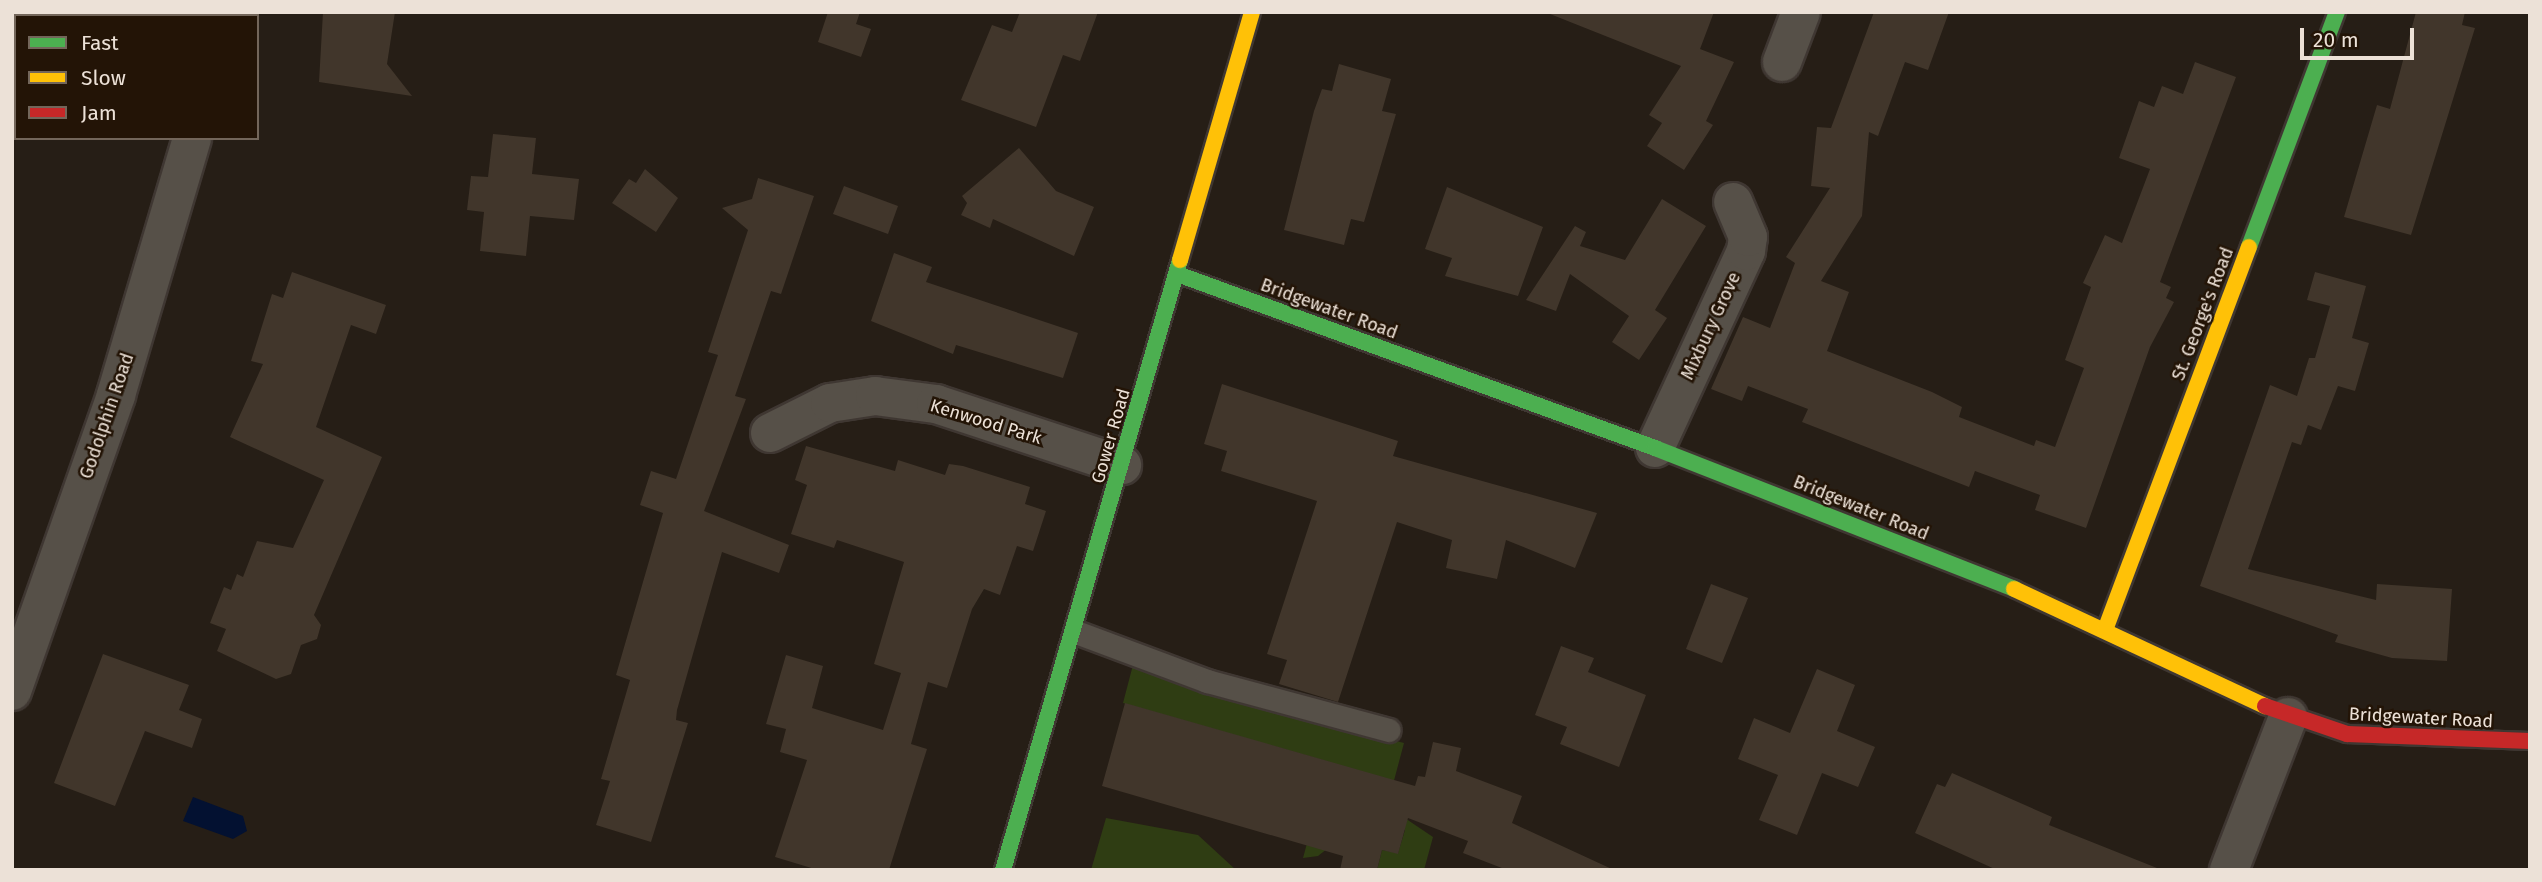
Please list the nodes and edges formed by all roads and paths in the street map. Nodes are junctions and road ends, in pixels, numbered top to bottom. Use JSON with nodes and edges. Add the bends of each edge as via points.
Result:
{"nodes":[{"id":1,"x":1252,"y":12,"type":"edge"},
{"id":2,"x":1801,"y":12,"type":"edge"},
{"id":3,"x":2337,"y":12,"type":"edge"},
{"id":4,"x":1782,"y":62,"type":"dead end"},
{"id":5,"x":191,"y":140,"type":"edge"},
{"id":6,"x":1733,"y":202,"type":"dead end"},
{"id":7,"x":1180,"y":275,"type":"junction"},
{"id":8,"x":770,"y":433,"type":"dead end"},
{"id":9,"x":1656,"y":448,"type":"junction"},
{"id":10,"x":1122,"y":465,"type":"junction"},
{"id":11,"x":2105,"y":630,"type":"junction"},
{"id":12,"x":1076,"y":632,"type":"junction"},
{"id":13,"x":12,"y":691,"type":"edge"},
{"id":14,"x":2288,"y":717,"type":"junction"},
{"id":15,"x":1389,"y":730,"type":"dead end"},
{"id":16,"x":2530,"y":741,"type":"edge"},
{"id":17,"x":1003,"y":870,"type":"edge"},
{"id":18,"x":2229,"y":870,"type":"edge"}],
"edges":[{"from":1,"to":7,"type":"street","name":"Gower Road"},
{"from":2,"to":4,"type":"street"},
{"from":3,"to":11,"type":"street","name":"St. George's Road"},
{"from":5,"to":13,"type":"street","name":"Godolphin Road","via":[[116,395]]},
{"from":6,"to":9,"type":"street","name":"Mixbury Grove","via":[[1748,237],[1746,251]]},
{"from":7,"to":9,"type":"street","name":"Bridgewater Road"},
{"from":7,"to":10,"type":"street","name":"Gower Road"},
{"from":8,"to":10,"type":"street","name":"Kenwood Park","via":[[830,403],[875,396],[936,404]]},
{"from":9,"to":11,"type":"street","name":"Bridgewater Road"},
{"from":10,"to":12,"type":"street","name":"Gower Road"},
{"from":11,"to":14,"type":"street","name":"Bridgewater Road"},
{"from":12,"to":15,"type":"lane","via":[[1207,681]]},
{"from":12,"to":17,"type":"street","name":"Gower Road"},
{"from":14,"to":16,"type":"street","name":"Bridgewater Road","via":[[2347,734]]},
{"from":14,"to":18,"type":"street"}]}
